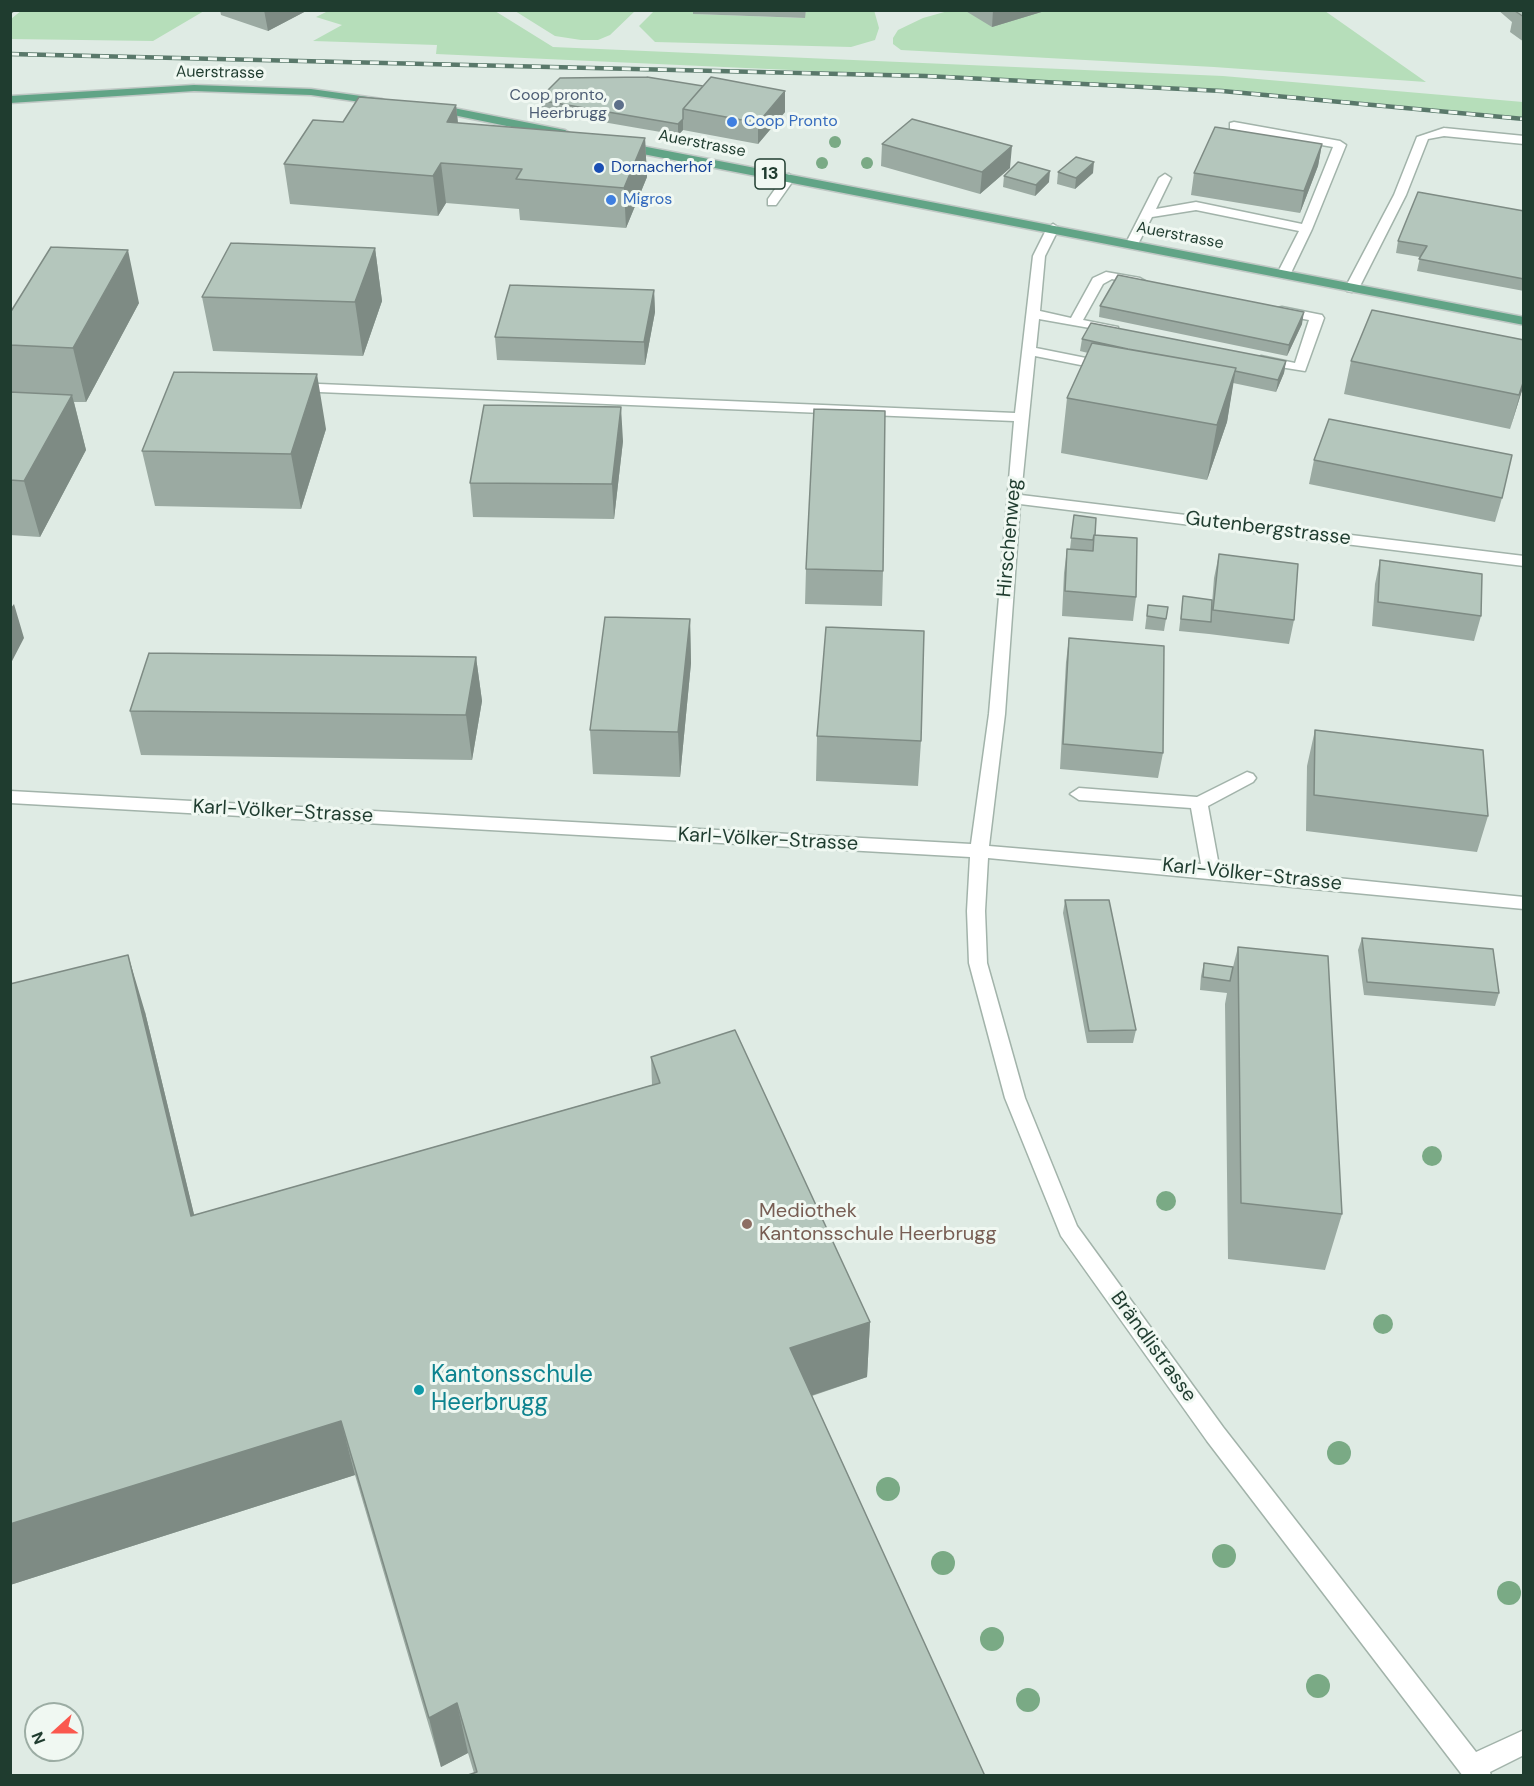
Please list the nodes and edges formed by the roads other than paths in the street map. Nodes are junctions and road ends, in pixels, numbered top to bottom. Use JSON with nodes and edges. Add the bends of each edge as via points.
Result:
{"nodes":[{"id":1,"x":10,"y":100,"type":"edge"},
{"id":2,"x":401,"y":104,"type":"edge"},
{"id":3,"x":423,"y":107,"type":"edge"},
{"id":4,"x":1234,"y":126,"type":"dead end"},
{"id":5,"x":580,"y":137,"type":"edge"},
{"id":6,"x":1524,"y":140,"type":"edge"},
{"id":7,"x":603,"y":142,"type":"edge"},
{"id":8,"x":789,"y":178,"type":"junction"},
{"id":9,"x":1165,"y":178,"type":"dead end"},
{"id":10,"x":771,"y":202,"type":"dead end"},
{"id":11,"x":1146,"y":214,"type":"junction"},
{"id":12,"x":1053,"y":228,"type":"junction"},
{"id":13,"x":1306,"y":229,"type":"junction"},
{"id":14,"x":1132,"y":243,"type":"junction"},
{"id":15,"x":1284,"y":274,"type":"junction"},
{"id":16,"x":1157,"y":285,"type":"edge"},
{"id":17,"x":1352,"y":288,"type":"junction"},
{"id":18,"x":1271,"y":309,"type":"edge"},
{"id":19,"x":1033,"y":314,"type":"junction"},
{"id":20,"x":1524,"y":321,"type":"edge"},
{"id":21,"x":1075,"y":322,"type":"junction"},
{"id":22,"x":1131,"y":334,"type":"edge"},
{"id":23,"x":1028,"y":350,"type":"junction"},
{"id":24,"x":1244,"y":357,"type":"edge"},
{"id":25,"x":1116,"y":368,"type":"edge"},
{"id":26,"x":280,"y":386,"type":"edge"},
{"id":27,"x":1021,"y":417,"type":"junction"},
{"id":28,"x":1013,"y":500,"type":"junction"},
{"id":29,"x":1524,"y":561,"type":"edge"},
{"id":30,"x":1247,"y":778,"type":"dead end"},
{"id":31,"x":1079,"y":794,"type":"dead end"},
{"id":32,"x":10,"y":797,"type":"edge"},
{"id":33,"x":1199,"y":803,"type":"junction"},
{"id":34,"x":979,"y":851,"type":"junction"},
{"id":35,"x":1211,"y":871,"type":"junction"},
{"id":36,"x":1524,"y":903,"type":"edge"},
{"id":37,"x":1524,"y":1742,"type":"edge"},
{"id":38,"x":1476,"y":1772,"type":"edge"}],
"edges":[{"from":1,"to":2,"type":"main road","name":"Auerstrasse","via":[[194,88],[310,92]]},
{"from":3,"to":5,"type":"main road"},
{"from":4,"to":13,"type":"street","via":[[1340,145]]},
{"from":6,"to":17,"type":"street","via":[[1444,132],[1423,137],[1400,195]]},
{"from":7,"to":8,"type":"main road","name":"Auerstrasse","number":"13"},
{"from":8,"to":10,"type":"street"},
{"from":8,"to":12,"type":"main road","name":"Auerstrasse","number":"13"},
{"from":9,"to":11,"type":"street"},
{"from":11,"to":13,"type":"street","via":[[1196,206]]},
{"from":11,"to":14,"type":"street"},
{"from":12,"to":14,"type":"main road","name":"Auerstrasse","number":"13"},
{"from":12,"to":19,"type":"street","name":"Hirschenweg","via":[[1039,256]]},
{"from":13,"to":15,"type":"street"},
{"from":14,"to":15,"type":"main road","name":"Auerstrasse","number":"13"},
{"from":15,"to":17,"type":"main road","name":"Auerstrasse","number":"13"},
{"from":16,"to":21,"type":"street","via":[[1111,276],[1098,281]]},
{"from":17,"to":20,"type":"main road","name":"Auerstrasse","number":"13"},
{"from":18,"to":24,"type":"street","via":[[1317,318],[1300,368]]},
{"from":19,"to":21,"type":"street"},
{"from":19,"to":23,"type":"street","name":"Hirschenweg"},
{"from":21,"to":22,"type":"street"},
{"from":23,"to":25,"type":"street"},
{"from":23,"to":27,"type":"street","name":"Hirschenweg"},
{"from":26,"to":27,"type":"street"},
{"from":27,"to":28,"type":"street","name":"Hirschenweg"},
{"from":28,"to":29,"type":"street","name":"Gutenbergstrasse"},
{"from":28,"to":34,"type":"street","name":"Hirschenweg","via":[[997,714]]},
{"from":30,"to":33,"type":"street"},
{"from":31,"to":33,"type":"street"},
{"from":32,"to":34,"type":"street","name":"Karl-Völker-Strasse"},
{"from":33,"to":35,"type":"street"},
{"from":34,"to":35,"type":"street","name":"Karl-Völker-Strasse"},
{"from":34,"to":38,"type":"street","name":"Brändlistrasse","via":[[978,963],[1016,1098],[1068,1230],[1215,1434]]},
{"from":35,"to":36,"type":"street","name":"Karl-Völker-Strasse"},
{"from":37,"to":38,"type":"street"}]}
